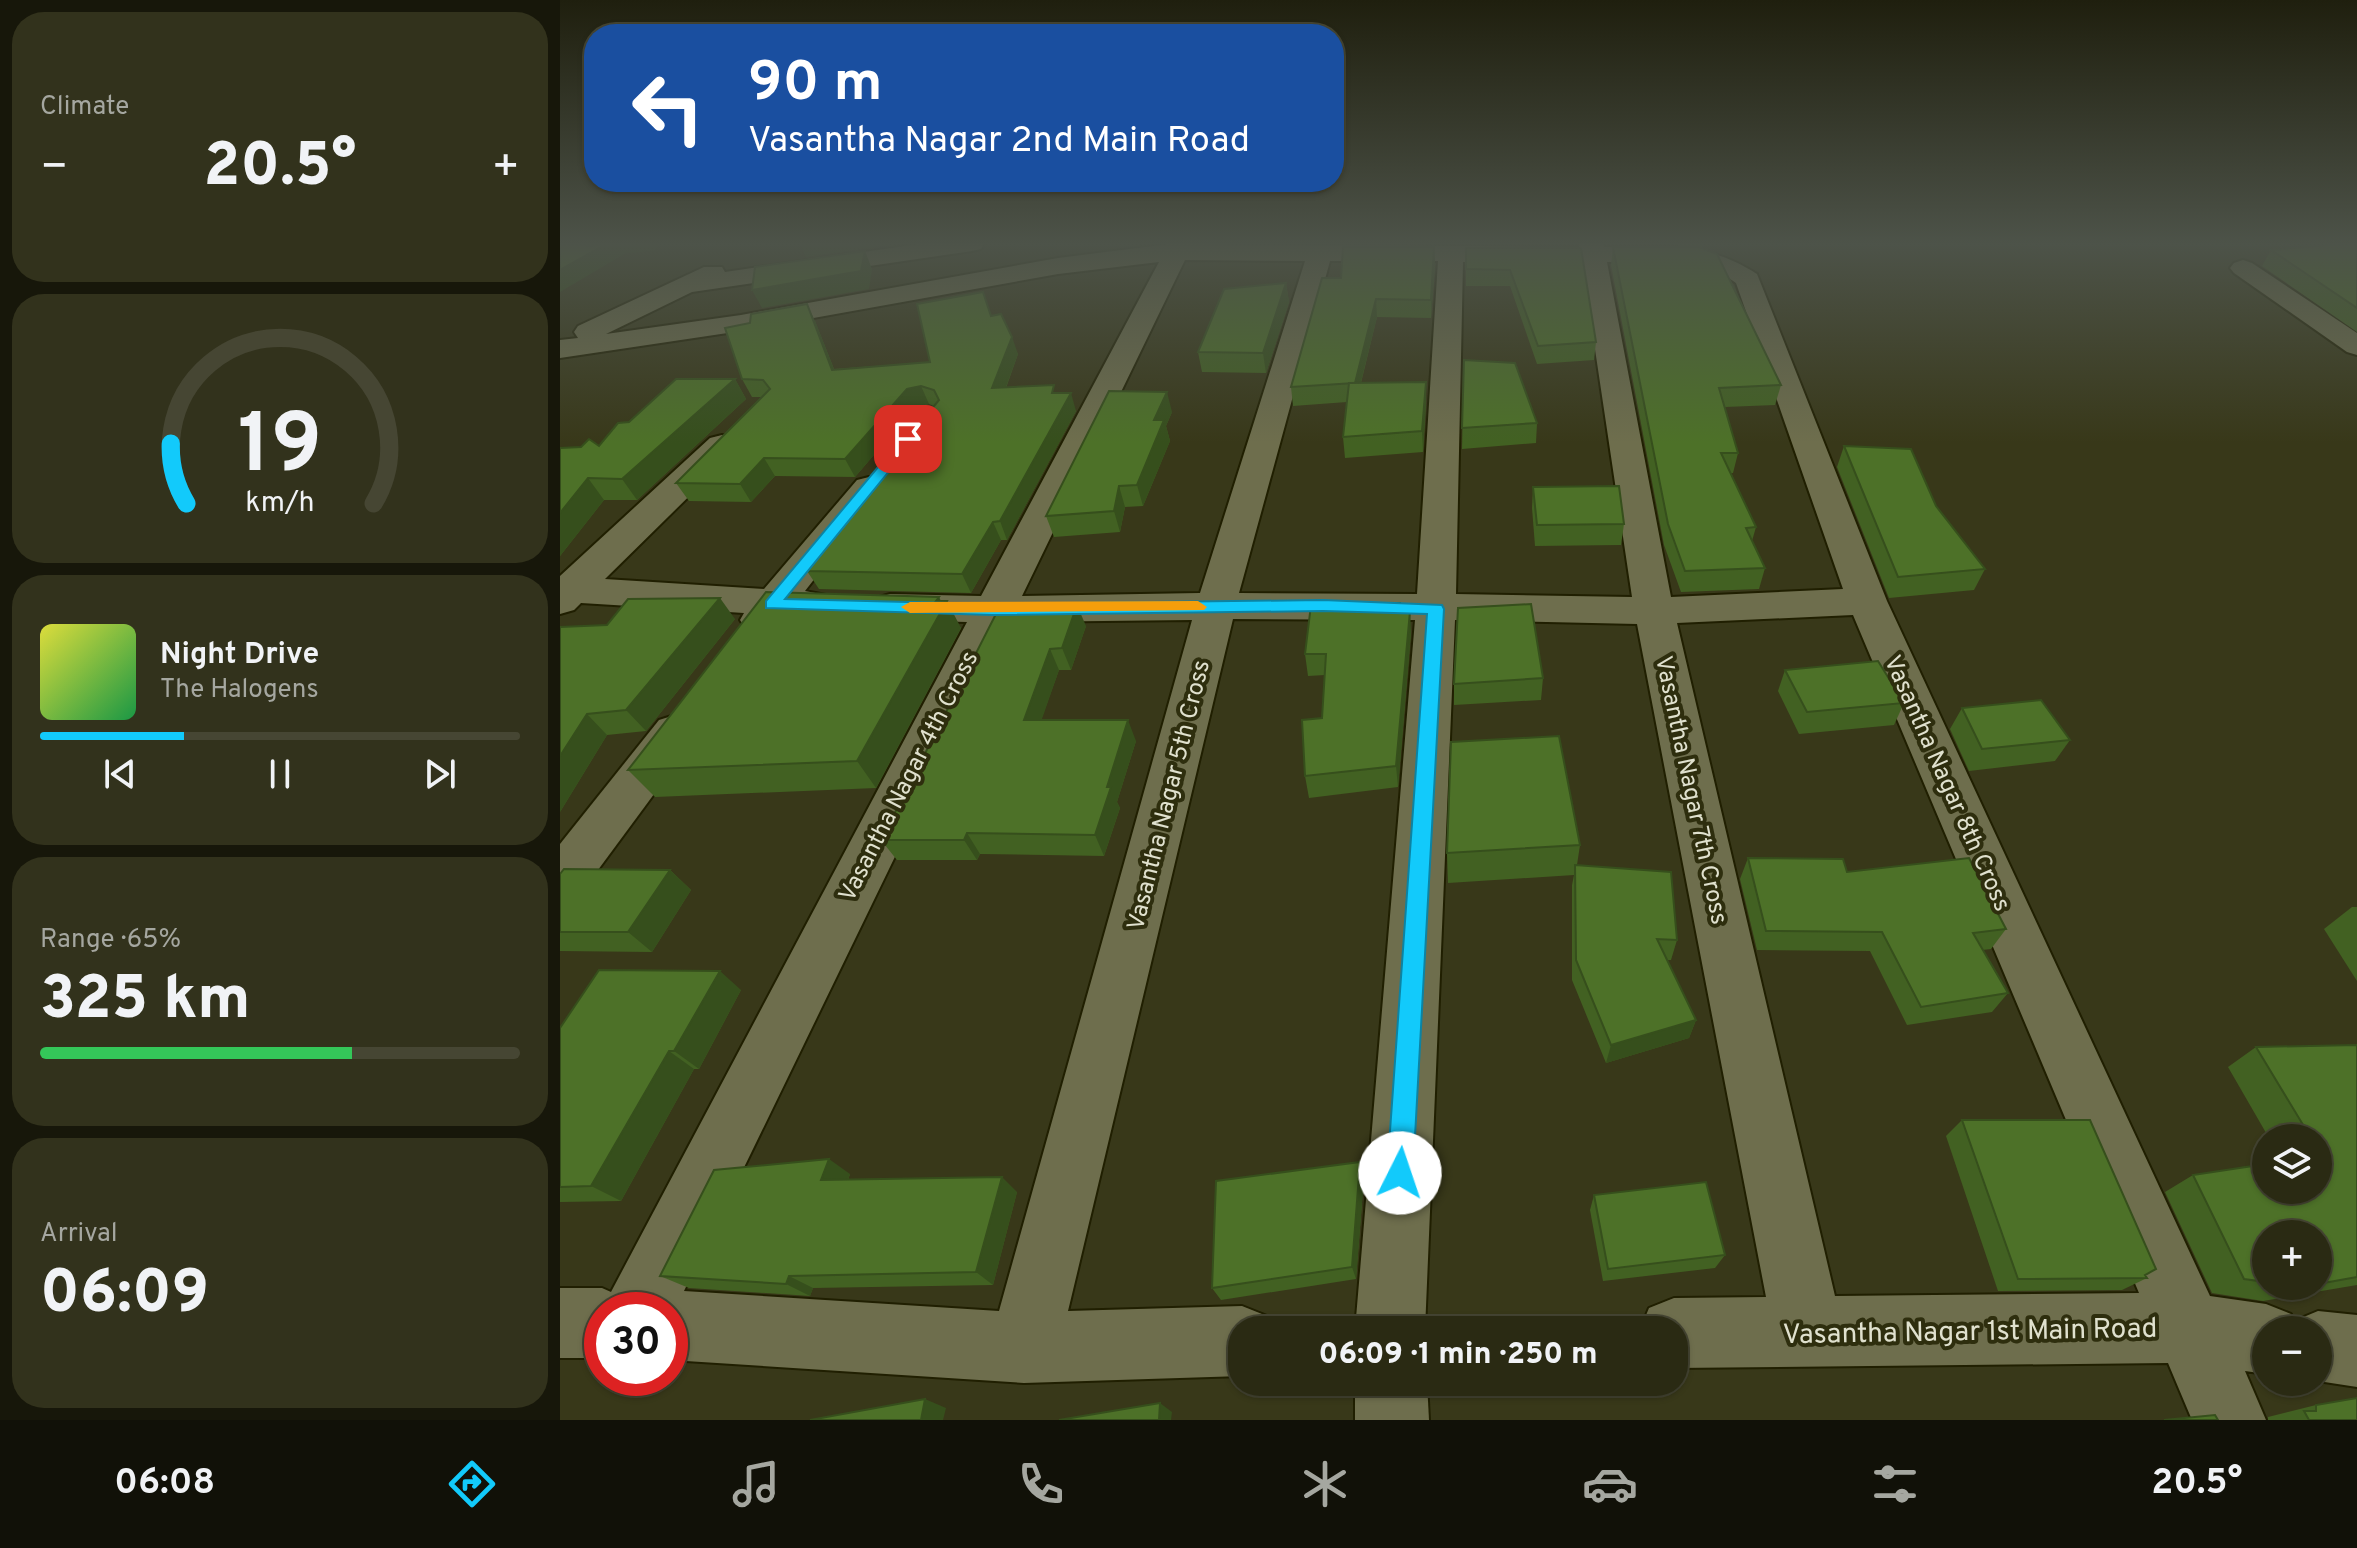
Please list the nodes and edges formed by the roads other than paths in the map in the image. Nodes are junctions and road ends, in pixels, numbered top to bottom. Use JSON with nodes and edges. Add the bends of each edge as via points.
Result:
{"nodes":[{"id":1,"x":635,"y":310,"type":"edge"},
{"id":2,"x":812,"y":310,"type":"edge"},
{"id":3,"x":1146,"y":310,"type":"edge"},
{"id":4,"x":1303,"y":310,"type":"edge"},
{"id":5,"x":1448,"y":310,"type":"edge"},
{"id":6,"x":1602,"y":310,"type":"edge"},
{"id":7,"x":1760,"y":310,"type":"edge"},
{"id":8,"x":2305,"y":310,"type":"edge"},
{"id":9,"x":2357,"y":346,"type":"edge"},
{"id":10,"x":560,"y":347,"type":"edge"},
{"id":11,"x":750,"y":418,"type":"edge"},
{"id":12,"x":889,"y":463,"type":"edge"},
{"id":13,"x":564,"y":593,"type":"edge"},
{"id":14,"x":1867,"y":601,"type":"junction"},
{"id":15,"x":772,"y":604,"type":"junction"},
{"id":16,"x":1216,"y":606,"type":"junction"},
{"id":17,"x":992,"y":609,"type":"junction"},
{"id":18,"x":1436,"y":609,"type":"junction"},
{"id":19,"x":1654,"y":611,"type":"junction"},
{"id":20,"x":733,"y":655,"type":"edge"},
{"id":21,"x":695,"y":706,"type":"edge"},
{"id":22,"x":560,"y":882,"type":"edge"},
{"id":23,"x":647,"y":1292,"type":"edge"},
{"id":24,"x":1391,"y":1316,"type":"edge"},
{"id":25,"x":560,"y":1323,"type":"edge"},
{"id":26,"x":584,"y":1323,"type":"edge"},
{"id":27,"x":688,"y":1326,"type":"edge"},
{"id":28,"x":2190,"y":1328,"type":"junction"},
{"id":29,"x":1808,"y":1332,"type":"junction"},
{"id":30,"x":1688,"y":1333,"type":"edge"},
{"id":31,"x":2252,"y":1337,"type":"edge"},
{"id":32,"x":1228,"y":1341,"type":"edge"},
{"id":33,"x":1024,"y":1348,"type":"junction"},
{"id":34,"x":2332,"y":1348,"type":"edge"},
{"id":35,"x":2357,"y":1351,"type":"edge"},
{"id":36,"x":1391,"y":1396,"type":"edge"},
{"id":37,"x":1392,"y":1420,"type":"edge"},
{"id":38,"x":2229,"y":1420,"type":"edge"}],
"edges":[{"from":1,"to":10,"type":"street"},
{"from":2,"to":10,"type":"street"},
{"from":3,"to":17,"type":"street","name":"Vasantha Nagar 4th Cross"},
{"from":4,"to":16,"type":"street","name":"Vasantha Nagar 5th Cross"},
{"from":5,"to":18,"type":"street"},
{"from":6,"to":19,"type":"street","name":"Vasantha Nagar 7th Cross"},
{"from":7,"to":14,"type":"street","name":"Vasantha Nagar 8th Cross"},
{"from":8,"to":9,"type":"street"},
{"from":11,"to":13,"type":"street"},
{"from":12,"to":15,"type":"street"},
{"from":13,"to":15,"type":"street"},
{"from":14,"to":19,"type":"street"},
{"from":14,"to":28,"type":"street","name":"Vasantha Nagar 8th Cross"},
{"from":15,"to":17,"type":"street"},
{"from":15,"to":20,"type":"street"},
{"from":16,"to":17,"type":"street"},
{"from":16,"to":18,"type":"street"},
{"from":16,"to":33,"type":"street","name":"Vasantha Nagar 5th Cross"},
{"from":17,"to":23,"type":"street","name":"Vasantha Nagar 4th Cross"},
{"from":18,"to":19,"type":"street"},
{"from":18,"to":24,"type":"street"},
{"from":19,"to":29,"type":"street","name":"Vasantha Nagar 7th Cross"},
{"from":21,"to":22,"type":"street"},
{"from":25,"to":26,"type":"street"},
{"from":27,"to":33,"type":"street"},
{"from":28,"to":29,"type":"street","name":"Vasantha Nagar 1st Main Road"},
{"from":28,"to":31,"type":"street","name":"Vasantha Nagar 1st Main Road"},
{"from":28,"to":38,"type":"street","name":"Vasantha Nagar 8th Cross"},
{"from":29,"to":30,"type":"street","name":"Vasantha Nagar 1st Main Road"},
{"from":32,"to":33,"type":"street"},
{"from":34,"to":35,"type":"street"},
{"from":36,"to":37,"type":"street"}]}
